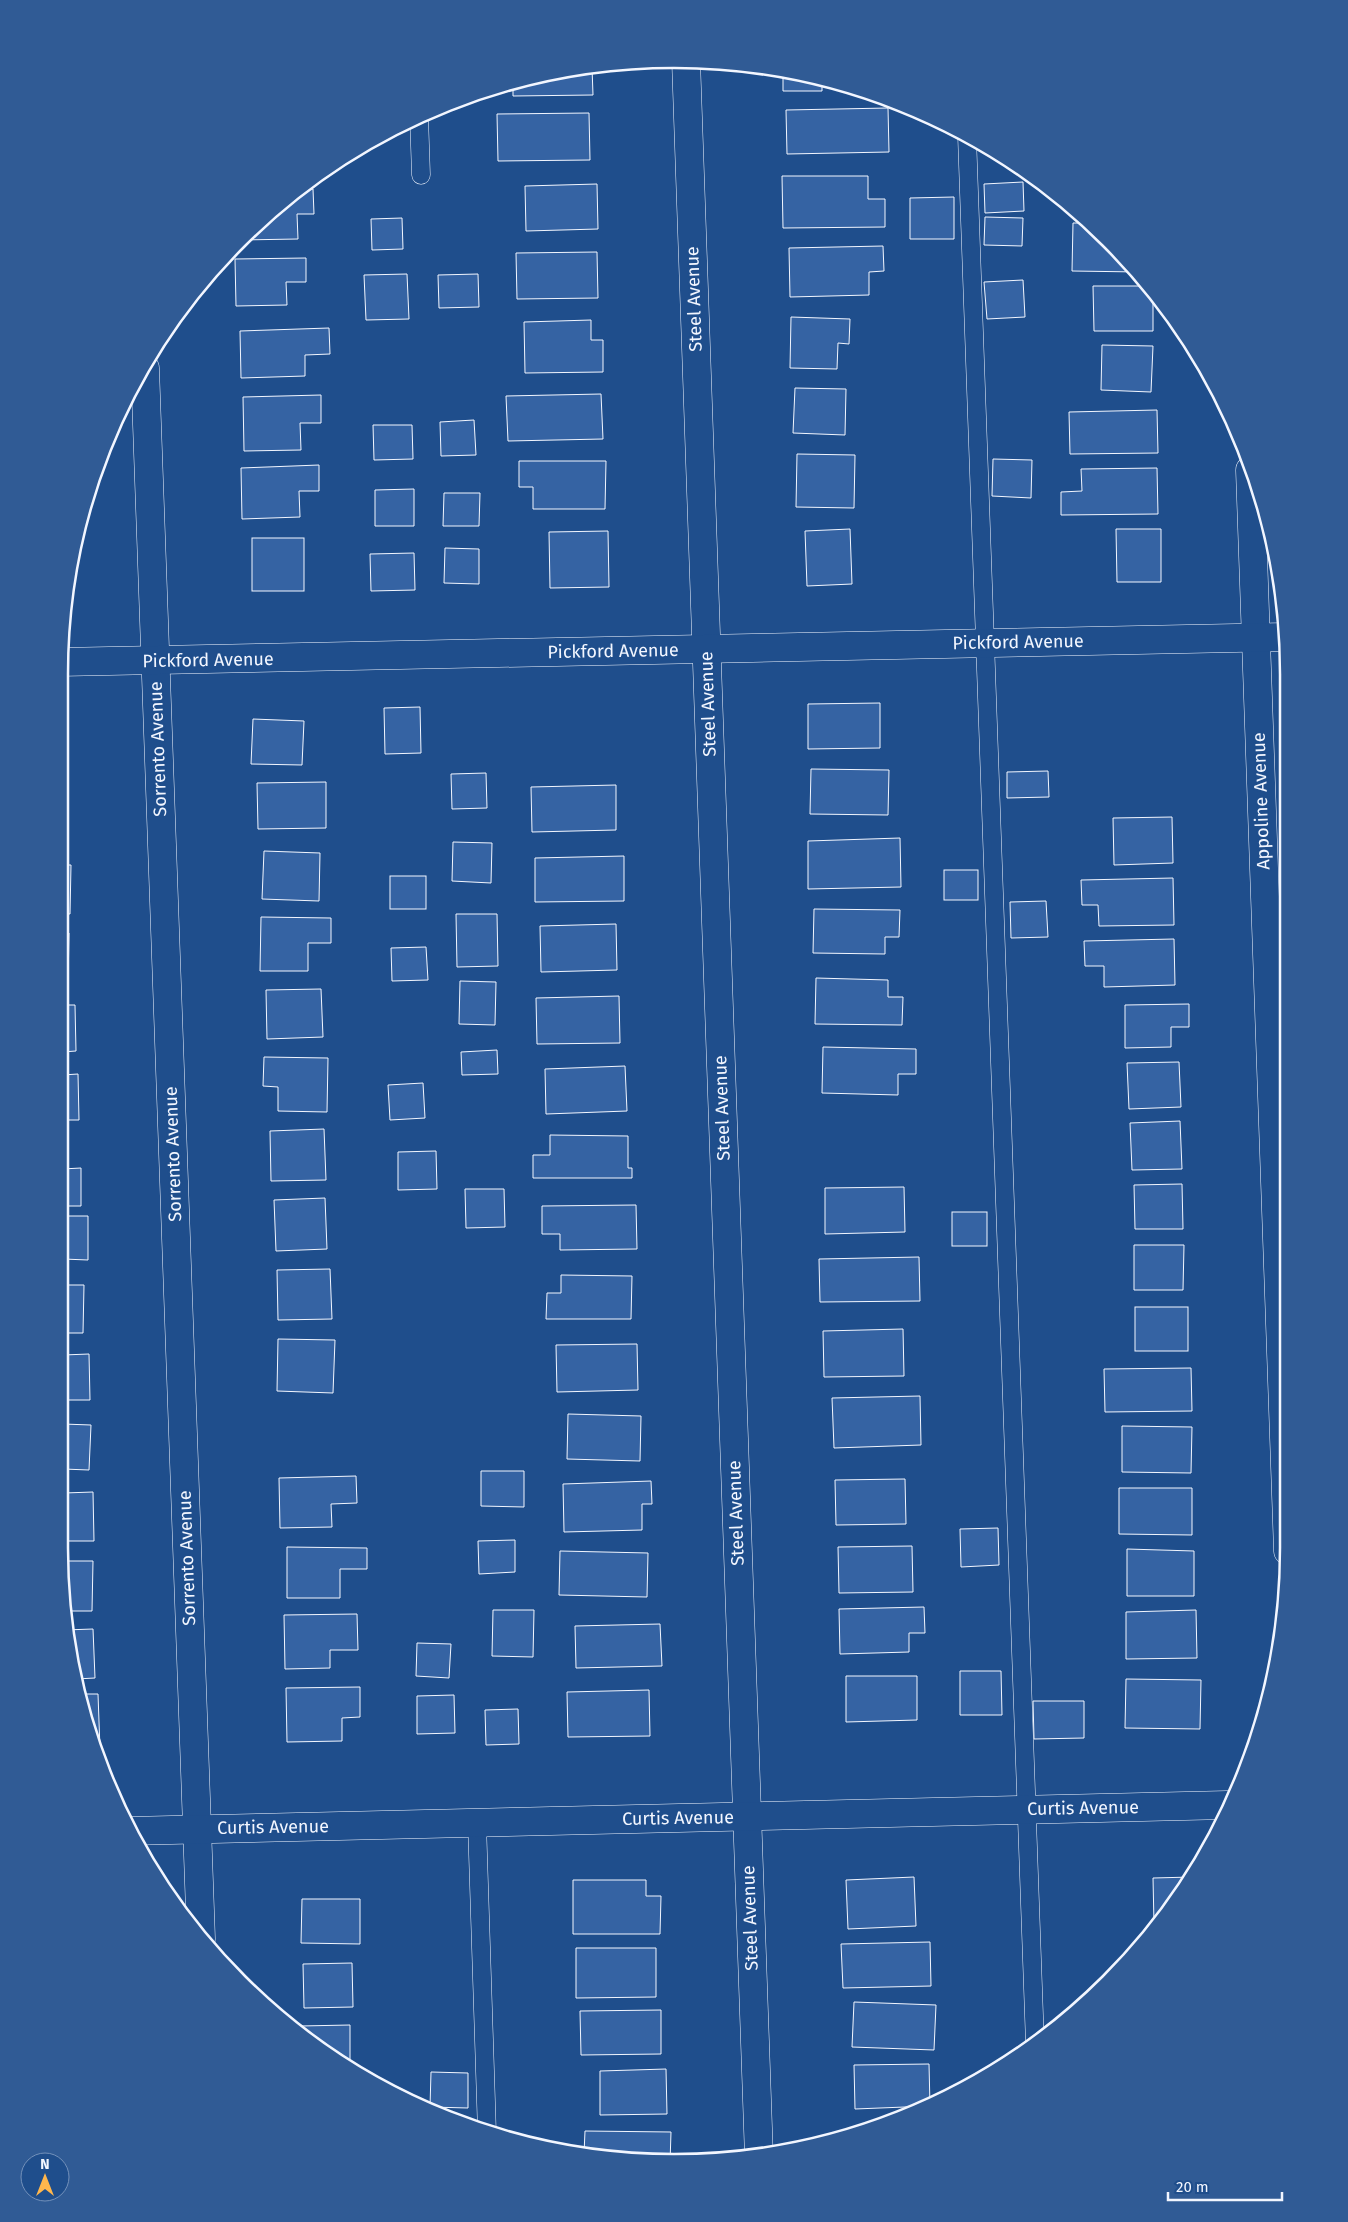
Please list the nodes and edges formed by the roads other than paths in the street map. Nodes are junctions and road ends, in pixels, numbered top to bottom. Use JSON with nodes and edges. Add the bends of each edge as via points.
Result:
{"nodes":[{"id":1,"x":686,"y":68,"type":"edge"},
{"id":2,"x":419,"y":124,"type":"edge"},
{"id":3,"x":967,"y":144,"type":"edge"},
{"id":4,"x":421,"y":175,"type":"dead end"},
{"id":5,"x":145,"y":378,"type":"edge"},
{"id":6,"x":1251,"y":487,"type":"edge"},
{"id":7,"x":1256,"y":637,"type":"junction"},
{"id":8,"x":1279,"y":637,"type":"edge"},
{"id":9,"x":985,"y":643,"type":"junction"},
{"id":10,"x":706,"y":649,"type":"junction"},
{"id":11,"x":155,"y":661,"type":"junction"},
{"id":12,"x":68,"y":662,"type":"edge"},
{"id":13,"x":1280,"y":1322,"type":"edge"},
{"id":14,"x":1223,"y":1805,"type":"edge"},
{"id":15,"x":1026,"y":1810,"type":"junction"},
{"id":16,"x":747,"y":1816,"type":"junction"},
{"id":17,"x":477,"y":1822,"type":"junction"},
{"id":18,"x":197,"y":1829,"type":"junction"},
{"id":19,"x":138,"y":1831,"type":"edge"},
{"id":20,"x":200,"y":1925,"type":"edge"},
{"id":21,"x":1035,"y":2035,"type":"edge"},
{"id":22,"x":487,"y":2124,"type":"edge"},
{"id":23,"x":759,"y":2148,"type":"edge"}],
"edges":[{"from":1,"to":10,"type":"street","name":"Steel Avenue"},
{"from":2,"to":4,"type":"lane"},
{"from":3,"to":9,"type":"lane"},
{"from":5,"to":11,"type":"street","name":"Sorrento Avenue"},
{"from":6,"to":7,"type":"street","name":"Appoline Avenue"},
{"from":7,"to":8,"type":"street","name":"Pickford Avenue"},
{"from":7,"to":9,"type":"street","name":"Pickford Avenue"},
{"from":7,"to":13,"type":"street","name":"Appoline Avenue"},
{"from":9,"to":10,"type":"street","name":"Pickford Avenue"},
{"from":9,"to":15,"type":"lane"},
{"from":10,"to":11,"type":"street","name":"Pickford Avenue"},
{"from":10,"to":16,"type":"street","name":"Steel Avenue"},
{"from":11,"to":12,"type":"street","name":"Pickford Avenue"},
{"from":11,"to":18,"type":"street","name":"Sorrento Avenue"},
{"from":14,"to":15,"type":"street","name":"Curtis Avenue"},
{"from":15,"to":16,"type":"street","name":"Curtis Avenue"},
{"from":15,"to":21,"type":"lane"},
{"from":16,"to":17,"type":"street","name":"Curtis Avenue"},
{"from":16,"to":23,"type":"street","name":"Steel Avenue"},
{"from":17,"to":18,"type":"street","name":"Curtis Avenue"},
{"from":17,"to":22,"type":"lane"},
{"from":18,"to":19,"type":"street","name":"Curtis Avenue"},
{"from":18,"to":20,"type":"street","name":"Sorrento Avenue"}]}
